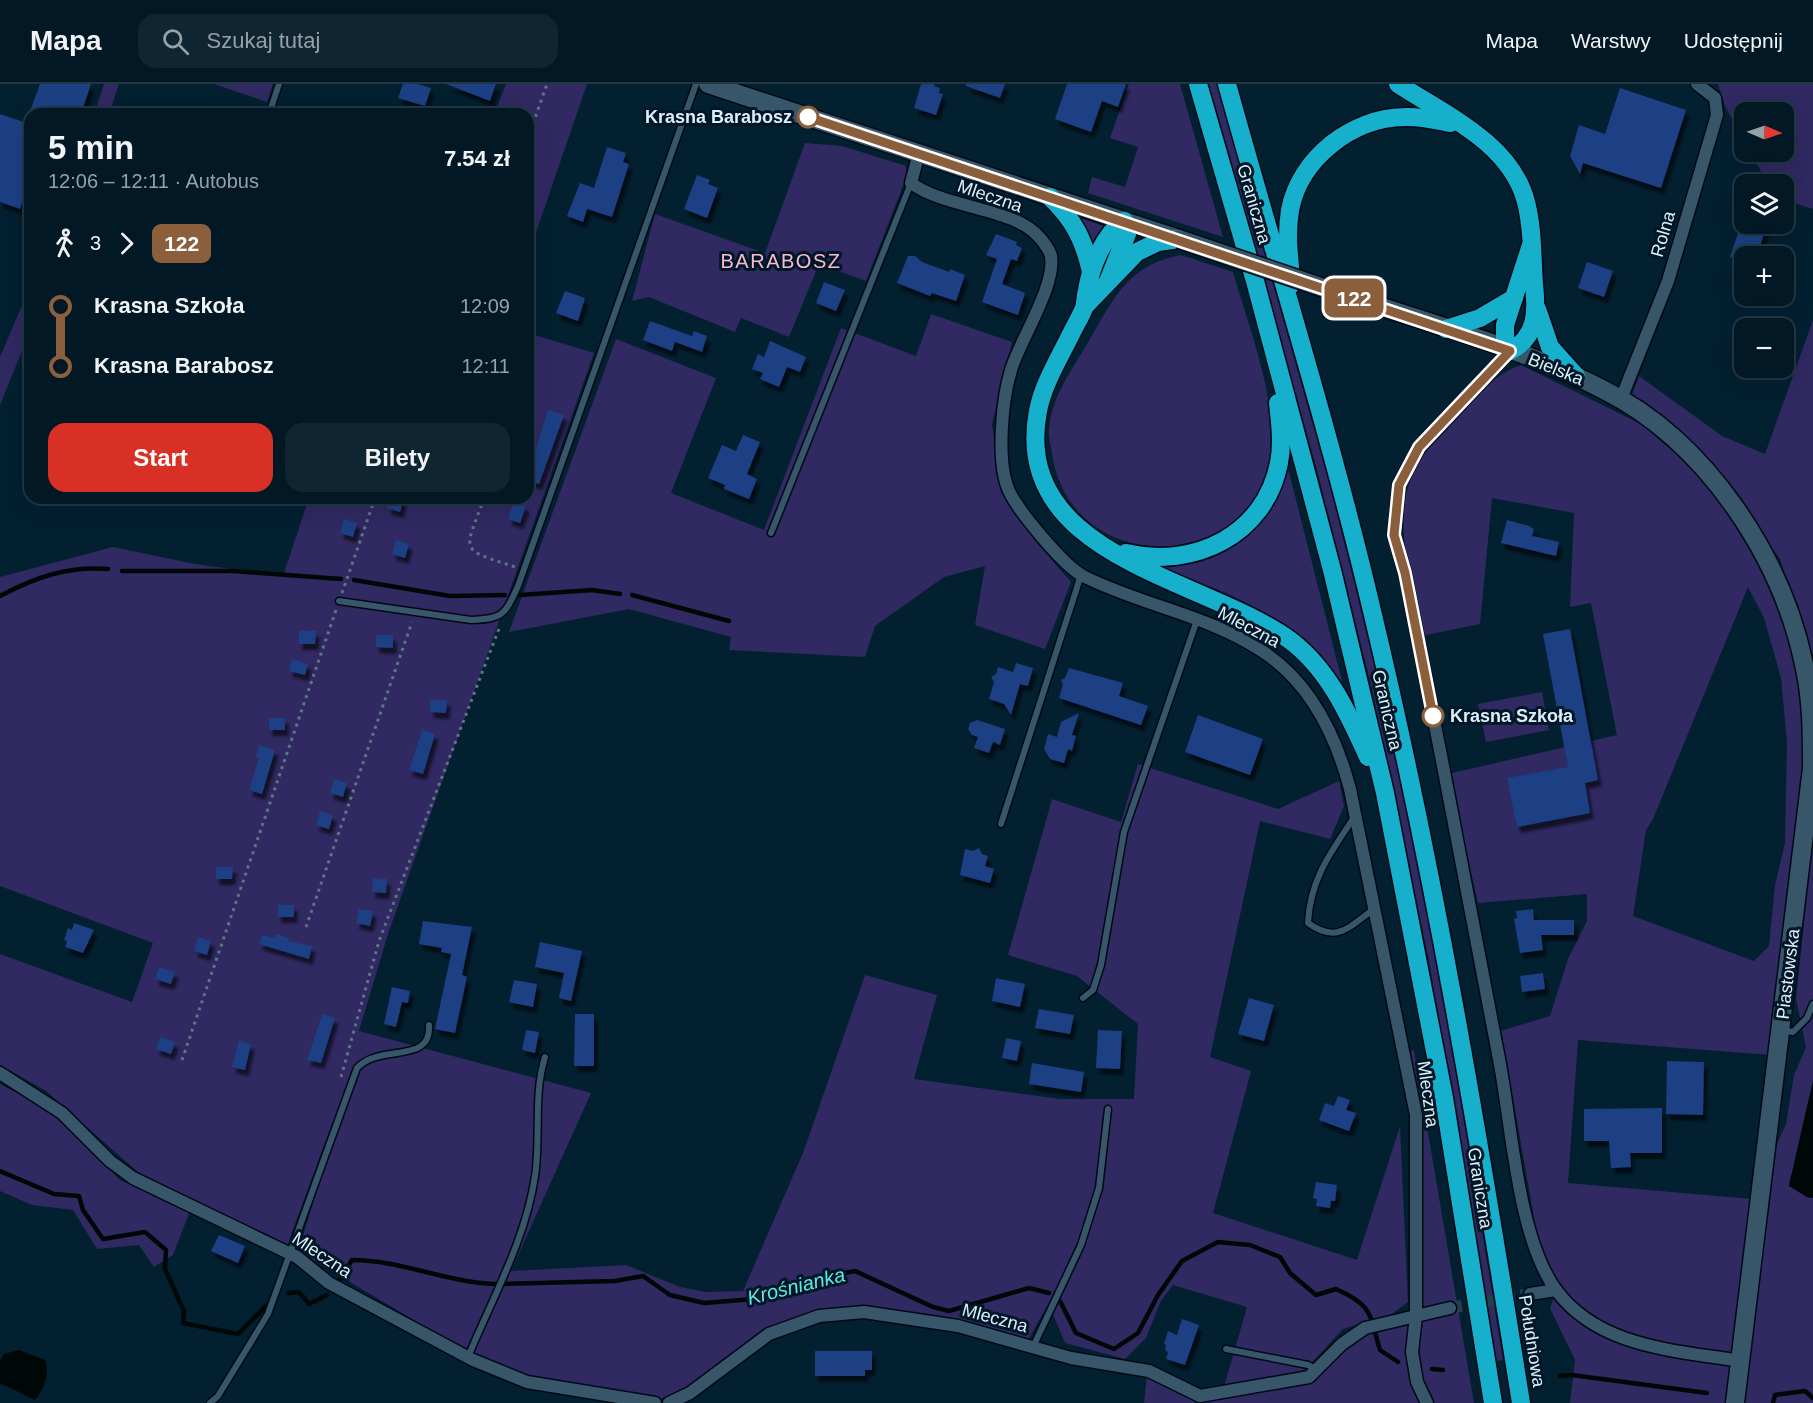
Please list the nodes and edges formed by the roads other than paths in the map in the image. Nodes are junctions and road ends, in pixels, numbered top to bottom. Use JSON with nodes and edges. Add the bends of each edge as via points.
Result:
{"nodes":[{"id":1,"x":279,"y":84,"type":"edge"},
{"id":2,"x":696,"y":84,"type":"edge"},
{"id":3,"x":708,"y":84,"type":"edge"},
{"id":4,"x":1198,"y":84,"type":"edge"},
{"id":5,"x":1227,"y":84,"type":"edge"},
{"id":6,"x":1398,"y":84,"type":"edge"},
{"id":7,"x":1697,"y":84,"type":"edge"},
{"id":8,"x":271,"y":108,"type":"edge"},
{"id":9,"x":1460,"y":125,"type":"junction"},
{"id":10,"x":919,"y":153,"type":"junction"},
{"id":11,"x":911,"y":183,"type":"junction"},
{"id":12,"x":1050,"y":197,"type":"junction"},
{"id":13,"x":1125,"y":221,"type":"junction"},
{"id":14,"x":1179,"y":239,"type":"junction"},
{"id":15,"x":1531,"y":245,"type":"junction"},
{"id":16,"x":1091,"y":272,"type":"junction"},
{"id":17,"x":1109,"y":279,"type":"junction"},
{"id":18,"x":1514,"y":298,"type":"junction"},
{"id":19,"x":1085,"y":306,"type":"junction"},
{"id":20,"x":1536,"y":308,"type":"junction"},
{"id":21,"x":1446,"y":329,"type":"junction"},
{"id":22,"x":1298,"y":336,"type":"junction"},
{"id":23,"x":1273,"y":348,"type":"junction"},
{"id":24,"x":1510,"y":351,"type":"junction"},
{"id":25,"x":1576,"y":376,"type":"junction"},
{"id":26,"x":1621,"y":399,"type":"junction"},
{"id":27,"x":771,"y":532,"type":"dead end"},
{"id":28,"x":1096,"y":542,"type":"junction"},
{"id":29,"x":1764,"y":551,"type":"joint"},
{"id":30,"x":1081,"y":575,"type":"junction"},
{"id":31,"x":339,"y":601,"type":"road end"},
{"id":32,"x":1197,"y":620,"type":"junction"},
{"id":33,"x":1385,"y":793,"type":"junction"},
{"id":34,"x":1355,"y":816,"type":"junction"},
{"id":35,"x":1001,"y":824,"type":"dead end"},
{"id":36,"x":1374,"y":909,"type":"junction"},
{"id":37,"x":1083,"y":998,"type":"dead end"},
{"id":38,"x":1813,"y":1004,"type":"edge"},
{"id":39,"x":429,"y":1025,"type":"dead end"},
{"id":40,"x":1781,"y":1030,"type":"junction"},
{"id":41,"x":545,"y":1057,"type":"dead end"},
{"id":42,"x":0,"y":1073,"type":"edge"},
{"id":43,"x":1108,"y":1109,"type":"dead end"},
{"id":44,"x":291,"y":1253,"type":"junction"},
{"id":45,"x":1502,"y":1286,"type":"joint"},
{"id":46,"x":1556,"y":1290,"type":"junction"},
{"id":47,"x":1530,"y":1294,"type":"tunnel mouth"},
{"id":48,"x":1450,"y":1308,"type":"tunnel mouth"},
{"id":49,"x":1416,"y":1316,"type":"junction"},
{"id":50,"x":1033,"y":1347,"type":"junction"},
{"id":51,"x":1226,"y":1349,"type":"dead end"},
{"id":52,"x":468,"y":1357,"type":"junction"},
{"id":53,"x":1740,"y":1361,"type":"junction"},
{"id":54,"x":1317,"y":1370,"type":"junction"},
{"id":55,"x":210,"y":1403,"type":"edge"},
{"id":56,"x":655,"y":1403,"type":"edge"},
{"id":57,"x":669,"y":1403,"type":"edge"},
{"id":58,"x":1427,"y":1403,"type":"edge"},
{"id":59,"x":1493,"y":1403,"type":"edge"},
{"id":60,"x":1521,"y":1403,"type":"edge"},
{"id":61,"x":1735,"y":1403,"type":"edge"}],
"edges":[{"from":1,"to":8,"type":"lane"},
{"from":2,"to":31,"type":"lane","via":[[505,613],[493,619],[471,620]]},
{"from":3,"to":10,"type":"main road","name":"Bielska"},
{"from":4,"to":23,"type":"highway","name":"Graniczna"},
{"from":5,"to":22,"type":"highway","name":"Graniczna"},
{"from":6,"to":9,"type":"highway"},
{"from":7,"to":26,"type":"street","name":"Rolna","via":[[1715,98],[1717,115],[1668,281]]},
{"from":9,"to":15,"type":"highway","via":[[1495,150],[1509,166],[1526,201]]},
{"from":9,"to":22,"type":"highway","via":[[1403,117],[1384,120],[1343,136],[1310,166],[1291,208],[1288,231]]},
{"from":10,"to":11,"type":"street"},
{"from":10,"to":12,"type":"main road","name":"Bielska"},
{"from":11,"to":27,"type":"lane"},
{"from":11,"to":30,"type":"street","name":"Mleczna","via":[[926,194],[1012,220],[1038,236],[1051,255],[1049,280],[1011,371],[1000,436],[1009,490],[1036,530]]},
{"from":12,"to":13,"type":"main road","name":"Bielska"},
{"from":12,"to":16,"type":"highway","via":[[1077,227]]},
{"from":13,"to":14,"type":"main road","name":"Bielska"},
{"from":13,"to":16,"type":"highway","via":[[1112,229]]},
{"from":13,"to":17,"type":"highway","via":[[1127,234]]},
{"from":14,"to":17,"type":"highway","via":[[1158,242],[1137,252]]},
{"from":14,"to":21,"type":"main road","name":"Bielska","bridge":true},
{"from":15,"to":18,"type":"highway"},
{"from":15,"to":20,"type":"highway"},
{"from":16,"to":19,"type":"highway"},
{"from":17,"to":19,"type":"highway"},
{"from":18,"to":21,"type":"highway","via":[[1480,318]]},
{"from":18,"to":24,"type":"highway","via":[[1505,325]]},
{"from":19,"to":28,"type":"highway","via":[[1038,409],[1036,444],[1043,476],[1056,503],[1074,525]]},
{"from":20,"to":24,"type":"highway","via":[[1533,329],[1521,346]]},
{"from":20,"to":25,"type":"highway","via":[[1550,347]]},
{"from":21,"to":24,"type":"main road","name":"Bielska"},
{"from":22,"to":45,"type":"highway","name":"Graniczna","via":[[1372,611],[1418,814],[1458,1019]]},
{"from":23,"to":28,"type":"highway","via":[[1280,423],[1279,463],[1268,495],[1249,522],[1210,549],[1176,557],[1137,556]]},
{"from":23,"to":33,"type":"highway","name":"Graniczna","via":[[1332,570]]},
{"from":24,"to":25,"type":"main road","name":"Bielska"},
{"from":24,"to":46,"type":"street","via":[[1419,447],[1399,485],[1394,535],[1466,879],[1525,1218]]},
{"from":25,"to":26,"type":"main road","name":"Bielska"},
{"from":26,"to":29,"type":"main road","name":"Bielska","via":[[1669,434],[1698,462],[1730,500]]},
{"from":28,"to":33,"type":"highway","via":[[1156,575],[1256,618],[1292,642],[1310,658],[1344,705]]},
{"from":29,"to":40,"type":"main road","name":"Piastowska","via":[[1795,627],[1806,670],[1812,719],[1811,779]]},
{"from":30,"to":32,"type":"street","name":"Mleczna"},
{"from":30,"to":35,"type":"lane"},
{"from":32,"to":34,"type":"street","name":"Mleczna","via":[[1262,650],[1281,665],[1311,700],[1343,764]]},
{"from":32,"to":37,"type":"lane","via":[[1124,832],[1101,965],[1093,990]]},
{"from":33,"to":59,"type":"highway","name":"Graniczna","via":[[1440,1075]]},
{"from":34,"to":36,"type":"street","name":"Mleczna"},
{"from":34,"to":36,"type":"lane","via":[[1320,870],[1309,899],[1308,923],[1321,933],[1338,934]]},
{"from":36,"to":49,"type":"street","name":"Mleczna","via":[[1416,1115]]},
{"from":38,"to":40,"type":"lane","via":[[1807,1018],[1793,1032]]},
{"from":39,"to":44,"type":"lane","via":[[426,1042],[418,1050],[373,1056],[364,1061],[351,1080]]},
{"from":40,"to":53,"type":"main road","name":"Piastowska"},
{"from":41,"to":52,"type":"lane","via":[[537,1089],[535,1176],[524,1223]]},
{"from":42,"to":44,"type":"street","name":"Mleczna","via":[[62,1113],[110,1161],[134,1178]]},
{"from":43,"to":50,"type":"lane","via":[[1099,1188],[1081,1245]]},
{"from":44,"to":52,"type":"street","name":"Mleczna","via":[[329,1283]]},
{"from":44,"to":55,"type":"lane","via":[[268,1314]]},
{"from":45,"to":60,"type":"highway","name":"Południowa"},
{"from":46,"to":47,"type":"street"},
{"from":46,"to":53,"type":"street","via":[[1591,1323],[1632,1343]]},
{"from":48,"to":49,"type":"street","name":"Mleczna"},
{"from":49,"to":54,"type":"street","name":"Mleczna","via":[[1365,1328],[1342,1344]]},
{"from":49,"to":58,"type":"street","via":[[1412,1352]]},
{"from":50,"to":54,"type":"street","name":"Mleczna","via":[[1071,1358],[1149,1371],[1200,1396],[1310,1377]]},
{"from":50,"to":57,"type":"street","name":"Mleczna","via":[[958,1326],[876,1313],[819,1316],[769,1334],[690,1393]]},
{"from":51,"to":54,"type":"lane"},
{"from":52,"to":56,"type":"street","name":"Mleczna","via":[[527,1382]]},
{"from":53,"to":61,"type":"main road","name":"Piastowska"}]}
